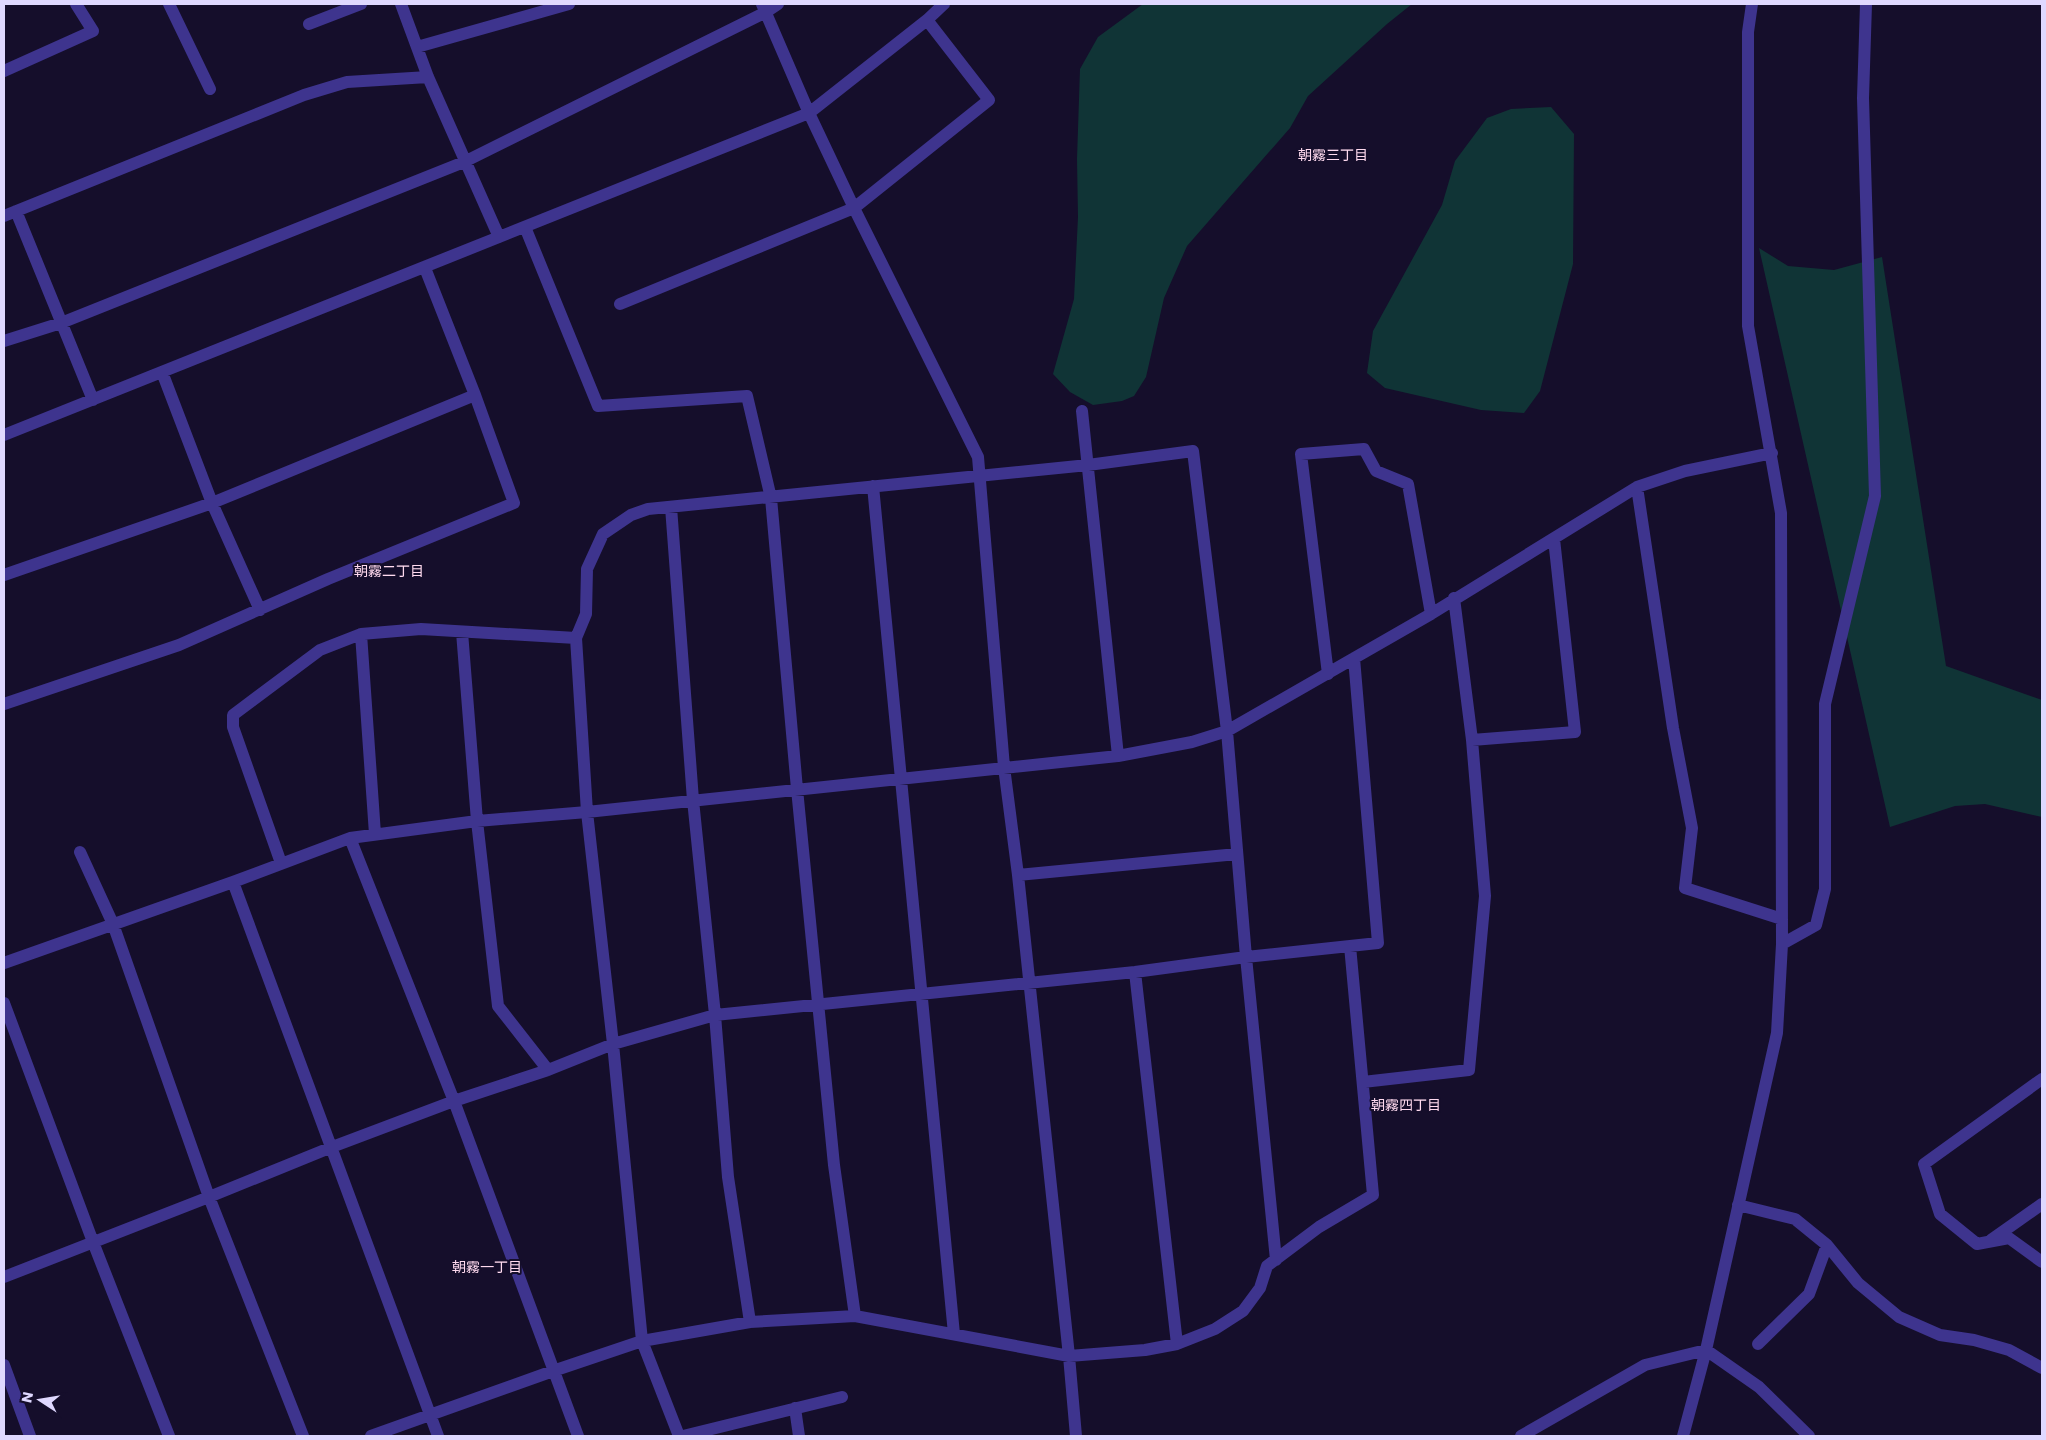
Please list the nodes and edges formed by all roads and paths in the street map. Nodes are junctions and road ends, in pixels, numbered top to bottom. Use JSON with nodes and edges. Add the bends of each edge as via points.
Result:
{"nodes":[{"id":1,"x":76,"y":4,"type":"edge"},
{"id":2,"x":169,"y":4,"type":"edge"},
{"id":3,"x":361,"y":4,"type":"edge"},
{"id":4,"x":401,"y":4,"type":"edge"},
{"id":5,"x":569,"y":4,"type":"edge"},
{"id":6,"x":778,"y":4,"type":"edge"},
{"id":7,"x":944,"y":4,"type":"edge"},
{"id":8,"x":1752,"y":4,"type":"edge"},
{"id":9,"x":1866,"y":4,"type":"edge"},
{"id":10,"x":764,"y":8,"type":"edge"},
{"id":11,"x":927,"y":20,"type":"junction"},
{"id":12,"x":309,"y":24,"type":"dead end"},
{"id":13,"x":417,"y":47,"type":"junction"},
{"id":14,"x":4,"y":71,"type":"edge"},
{"id":15,"x":428,"y":77,"type":"junction"},
{"id":16,"x":210,"y":89,"type":"dead end"},
{"id":17,"x":809,"y":113,"type":"junction"},
{"id":18,"x":464,"y":162,"type":"junction"},
{"id":19,"x":854,"y":208,"type":"junction"},
{"id":20,"x":16,"y":211,"type":"junction"},
{"id":21,"x":4,"y":216,"type":"edge"},
{"id":22,"x":525,"y":227,"type":"junction"},
{"id":23,"x":500,"y":237,"type":"junction"},
{"id":24,"x":425,"y":268,"type":"junction"},
{"id":25,"x":620,"y":304,"type":"dead end"},
{"id":26,"x":61,"y":323,"type":"junction"},
{"id":27,"x":4,"y":341,"type":"edge"},
{"id":28,"x":162,"y":372,"type":"junction"},
{"id":29,"x":475,"y":395,"type":"junction"},
{"id":30,"x":93,"y":400,"type":"junction"},
{"id":31,"x":1082,"y":411,"type":"dead end"},
{"id":32,"x":4,"y":435,"type":"edge"},
{"id":33,"x":1772,"y":453,"type":"junction"},
{"id":34,"x":1088,"y":465,"type":"junction"},
{"id":35,"x":980,"y":475,"type":"junction"},
{"id":36,"x":873,"y":486,"type":"junction"},
{"id":37,"x":1638,"y":487,"type":"junction"},
{"id":38,"x":771,"y":498,"type":"junction"},
{"id":39,"x":212,"y":503,"type":"junction"},
{"id":40,"x":671,"y":507,"type":"junction"},
{"id":41,"x":1554,"y":539,"type":"junction"},
{"id":42,"x":4,"y":575,"type":"edge"},
{"id":43,"x":1454,"y":598,"type":"junction"},
{"id":44,"x":260,"y":610,"type":"junction"},
{"id":45,"x":1430,"y":614,"type":"junction"},
{"id":46,"x":462,"y":632,"type":"junction"},
{"id":47,"x":361,"y":634,"type":"junction"},
{"id":48,"x":576,"y":638,"type":"junction"},
{"id":49,"x":1354,"y":658,"type":"junction"},
{"id":50,"x":1328,"y":674,"type":"junction"},
{"id":51,"x":4,"y":704,"type":"edge"},
{"id":52,"x":1227,"y":731,"type":"junction"},
{"id":53,"x":1472,"y":740,"type":"junction"},
{"id":54,"x":1118,"y":756,"type":"junction"},
{"id":55,"x":1004,"y":767,"type":"junction"},
{"id":56,"x":900,"y":778,"type":"junction"},
{"id":57,"x":797,"y":789,"type":"junction"},
{"id":58,"x":693,"y":800,"type":"junction"},
{"id":59,"x":588,"y":812,"type":"junction"},
{"id":60,"x":477,"y":821,"type":"junction"},
{"id":61,"x":375,"y":834,"type":"junction"},
{"id":62,"x":350,"y":838,"type":"junction"},
{"id":63,"x":80,"y":852,"type":"dead end"},
{"id":64,"x":1238,"y":854,"type":"junction"},
{"id":65,"x":282,"y":864,"type":"junction"},
{"id":66,"x":1018,"y":875,"type":"junction"},
{"id":67,"x":233,"y":882,"type":"junction"},
{"id":68,"x":1782,"y":919,"type":"junction"},
{"id":69,"x":112,"y":924,"type":"junction"},
{"id":70,"x":1782,"y":944,"type":"junction"},
{"id":71,"x":1350,"y":946,"type":"junction"},
{"id":72,"x":1246,"y":957,"type":"junction"},
{"id":73,"x":4,"y":963,"type":"edge"},
{"id":74,"x":1135,"y":972,"type":"junction"},
{"id":75,"x":1029,"y":984,"type":"junction"},
{"id":76,"x":923,"y":994,"type":"junction"},
{"id":77,"x":4,"y":1003,"type":"edge"},
{"id":78,"x":819,"y":1004,"type":"junction"},
{"id":79,"x":715,"y":1015,"type":"junction"},
{"id":80,"x":614,"y":1044,"type":"junction"},
{"id":81,"x":548,"y":1070,"type":"junction"},
{"id":82,"x":2042,"y":1079,"type":"edge"},
{"id":83,"x":1363,"y":1082,"type":"junction"},
{"id":84,"x":454,"y":1101,"type":"junction"},
{"id":85,"x":332,"y":1147,"type":"junction"},
{"id":86,"x":209,"y":1198,"type":"junction"},
{"id":87,"x":2042,"y":1204,"type":"edge"},
{"id":88,"x":1738,"y":1205,"type":"junction"},
{"id":89,"x":93,"y":1242,"type":"junction"},
{"id":90,"x":1989,"y":1242,"type":"junction"},
{"id":91,"x":1827,"y":1244,"type":"junction"},
{"id":92,"x":1276,"y":1260,"type":"junction"},
{"id":93,"x":2042,"y":1262,"type":"edge"},
{"id":94,"x":4,"y":1276,"type":"edge"},
{"id":95,"x":855,"y":1316,"type":"junction"},
{"id":96,"x":750,"y":1322,"type":"junction"},
{"id":97,"x":954,"y":1334,"type":"junction"},
{"id":98,"x":642,"y":1341,"type":"junction"},
{"id":99,"x":1177,"y":1344,"type":"junction"},
{"id":100,"x":1758,"y":1344,"type":"dead end"},
{"id":101,"x":1706,"y":1350,"type":"junction"},
{"id":102,"x":1069,"y":1356,"type":"junction"},
{"id":103,"x":4,"y":1365,"type":"edge"},
{"id":104,"x":2042,"y":1368,"type":"edge"},
{"id":105,"x":553,"y":1371,"type":"junction"},
{"id":106,"x":842,"y":1397,"type":"dead end"},
{"id":107,"x":794,"y":1408,"type":"junction"},
{"id":108,"x":430,"y":1415,"type":"junction"},
{"id":109,"x":30,"y":1436,"type":"edge"},
{"id":110,"x":169,"y":1436,"type":"edge"},
{"id":111,"x":303,"y":1436,"type":"edge"},
{"id":112,"x":371,"y":1436,"type":"edge"},
{"id":113,"x":438,"y":1436,"type":"edge"},
{"id":114,"x":578,"y":1436,"type":"edge"},
{"id":115,"x":679,"y":1436,"type":"edge"},
{"id":116,"x":683,"y":1436,"type":"edge"},
{"id":117,"x":799,"y":1436,"type":"edge"},
{"id":118,"x":1076,"y":1436,"type":"edge"},
{"id":119,"x":1521,"y":1436,"type":"edge"},
{"id":120,"x":1684,"y":1436,"type":"edge"},
{"id":121,"x":1809,"y":1436,"type":"edge"}],
"edges":[{"from":1,"to":14,"type":"street","via":[[93,31]]},
{"from":2,"to":16,"type":"street"},
{"from":3,"to":12,"type":"street"},
{"from":4,"to":13,"type":"street"},
{"from":5,"to":13,"type":"street"},
{"from":6,"to":10,"type":"street"},
{"from":7,"to":11,"type":"street"},
{"from":8,"to":33,"type":"street","via":[[1748,32],[1748,326]]},
{"from":9,"to":70,"type":"street","via":[[1863,98],[1875,496],[1825,704],[1826,889],[1816,925]]},
{"from":10,"to":17,"type":"street"},
{"from":10,"to":18,"type":"street"},
{"from":11,"to":17,"type":"street"},
{"from":11,"to":19,"type":"street","via":[[989,100]]},
{"from":13,"to":15,"type":"street"},
{"from":15,"to":18,"type":"street"},
{"from":15,"to":20,"type":"street","via":[[347,82],[321,90]]},
{"from":17,"to":19,"type":"street"},
{"from":17,"to":22,"type":"street"},
{"from":18,"to":23,"type":"street"},
{"from":18,"to":26,"type":"street"},
{"from":19,"to":25,"type":"street"},
{"from":19,"to":35,"type":"street","via":[[978,457]]},
{"from":20,"to":21,"type":"street"},
{"from":20,"to":26,"type":"street"},
{"from":22,"to":23,"type":"street"},
{"from":22,"to":38,"type":"street","via":[[598,406],[747,396]]},
{"from":23,"to":24,"type":"street"},
{"from":24,"to":28,"type":"street"},
{"from":24,"to":29,"type":"street"},
{"from":26,"to":27,"type":"street"},
{"from":26,"to":30,"type":"street"},
{"from":28,"to":30,"type":"street"},
{"from":28,"to":39,"type":"street"},
{"from":29,"to":39,"type":"street"},
{"from":29,"to":44,"type":"street","via":[[514,503]]},
{"from":30,"to":32,"type":"street"},
{"from":31,"to":34,"type":"street"},
{"from":33,"to":37,"type":"street","via":[[1685,471]]},
{"from":33,"to":68,"type":"street","via":[[1781,513]]},
{"from":34,"to":35,"type":"street"},
{"from":34,"to":52,"type":"street","via":[[1193,451]]},
{"from":34,"to":54,"type":"street"},
{"from":35,"to":36,"type":"street"},
{"from":35,"to":55,"type":"street"},
{"from":36,"to":38,"type":"street"},
{"from":36,"to":56,"type":"street"},
{"from":37,"to":41,"type":"street"},
{"from":37,"to":68,"type":"street","via":[[1673,728],[1692,828],[1685,888]]},
{"from":38,"to":40,"type":"street"},
{"from":38,"to":57,"type":"street"},
{"from":39,"to":42,"type":"street"},
{"from":39,"to":44,"type":"street"},
{"from":40,"to":48,"type":"street","via":[[648,509],[631,515],[603,534],[587,569],[586,614]]},
{"from":40,"to":58,"type":"street"},
{"from":41,"to":43,"type":"street"},
{"from":41,"to":53,"type":"street","via":[[1574,732]]},
{"from":43,"to":45,"type":"street"},
{"from":43,"to":53,"type":"street"},
{"from":44,"to":51,"type":"street","via":[[179,645]]},
{"from":45,"to":49,"type":"street"},
{"from":45,"to":50,"type":"street","via":[[1408,484],[1376,471],[1364,449],[1301,454]]},
{"from":46,"to":47,"type":"street","via":[[420,629]]},
{"from":46,"to":48,"type":"street"},
{"from":46,"to":60,"type":"street"},
{"from":47,"to":61,"type":"street"},
{"from":47,"to":65,"type":"street","via":[[320,650],[233,715],[233,727]]},
{"from":48,"to":59,"type":"street"},
{"from":49,"to":50,"type":"street"},
{"from":49,"to":71,"type":"street","via":[[1378,943]]},
{"from":50,"to":52,"type":"street"},
{"from":52,"to":54,"type":"street","via":[[1192,742]]},
{"from":52,"to":64,"type":"street"},
{"from":53,"to":83,"type":"street","via":[[1485,896],[1469,1070]]},
{"from":54,"to":55,"type":"street"},
{"from":55,"to":56,"type":"street"},
{"from":55,"to":66,"type":"street"},
{"from":56,"to":57,"type":"street"},
{"from":56,"to":76,"type":"street"},
{"from":57,"to":58,"type":"street"},
{"from":57,"to":78,"type":"street"},
{"from":58,"to":59,"type":"street"},
{"from":58,"to":79,"type":"street"},
{"from":59,"to":60,"type":"street"},
{"from":59,"to":80,"type":"street"},
{"from":60,"to":61,"type":"street"},
{"from":60,"to":81,"type":"street","via":[[498,1006]]},
{"from":61,"to":62,"type":"street"},
{"from":62,"to":65,"type":"street"},
{"from":62,"to":84,"type":"street"},
{"from":63,"to":69,"type":"street"},
{"from":64,"to":66,"type":"street"},
{"from":64,"to":72,"type":"street"},
{"from":65,"to":67,"type":"street"},
{"from":66,"to":75,"type":"street"},
{"from":67,"to":69,"type":"street"},
{"from":67,"to":85,"type":"street"},
{"from":68,"to":70,"type":"street"},
{"from":69,"to":73,"type":"street"},
{"from":69,"to":86,"type":"street"},
{"from":70,"to":88,"type":"street","via":[[1777,1033]]},
{"from":71,"to":72,"type":"street"},
{"from":71,"to":83,"type":"street"},
{"from":72,"to":74,"type":"street"},
{"from":72,"to":92,"type":"street"},
{"from":74,"to":75,"type":"street"},
{"from":74,"to":99,"type":"street"},
{"from":75,"to":76,"type":"street"},
{"from":75,"to":102,"type":"street"},
{"from":76,"to":78,"type":"street"},
{"from":76,"to":97,"type":"street"},
{"from":77,"to":89,"type":"street"},
{"from":78,"to":79,"type":"street"},
{"from":78,"to":95,"type":"street","via":[[834,1165]]},
{"from":79,"to":80,"type":"street"},
{"from":79,"to":96,"type":"street","via":[[728,1177]]},
{"from":80,"to":81,"type":"street"},
{"from":80,"to":98,"type":"street"},
{"from":81,"to":84,"type":"street"},
{"from":82,"to":90,"type":"street","via":[[1924,1164],[1940,1214],[1977,1244]]},
{"from":83,"to":92,"type":"street","via":[[1373,1195],[1319,1227]]},
{"from":84,"to":85,"type":"street"},
{"from":84,"to":105,"type":"street"},
{"from":85,"to":86,"type":"street"},
{"from":85,"to":108,"type":"street"},
{"from":86,"to":89,"type":"street"},
{"from":86,"to":111,"type":"street"},
{"from":87,"to":90,"type":"street"},
{"from":88,"to":91,"type":"street","via":[[1795,1219]]},
{"from":88,"to":101,"type":"street"},
{"from":89,"to":94,"type":"street"},
{"from":89,"to":110,"type":"street"},
{"from":90,"to":93,"type":"street","via":[[2009,1238]]},
{"from":91,"to":100,"type":"street","via":[[1809,1294]]},
{"from":91,"to":104,"type":"street","via":[[1858,1283],[1899,1317],[1940,1335],[2009,1350]]},
{"from":92,"to":99,"type":"street","via":[[1267,1266],[1260,1288],[1243,1311],[1215,1329]]},
{"from":95,"to":96,"type":"street"},
{"from":95,"to":97,"type":"street"},
{"from":96,"to":98,"type":"street"},
{"from":97,"to":102,"type":"street"},
{"from":98,"to":105,"type":"street"},
{"from":98,"to":115,"type":"street"},
{"from":99,"to":102,"type":"street"},
{"from":101,"to":119,"type":"street","via":[[1645,1365]]},
{"from":101,"to":120,"type":"street"},
{"from":101,"to":121,"type":"street","via":[[1759,1387]]},
{"from":102,"to":118,"type":"street"},
{"from":103,"to":109,"type":"street"},
{"from":105,"to":108,"type":"street"},
{"from":105,"to":114,"type":"street"},
{"from":106,"to":107,"type":"street"},
{"from":107,"to":116,"type":"street"},
{"from":107,"to":117,"type":"street"},
{"from":108,"to":112,"type":"street"},
{"from":108,"to":113,"type":"street"}]}
